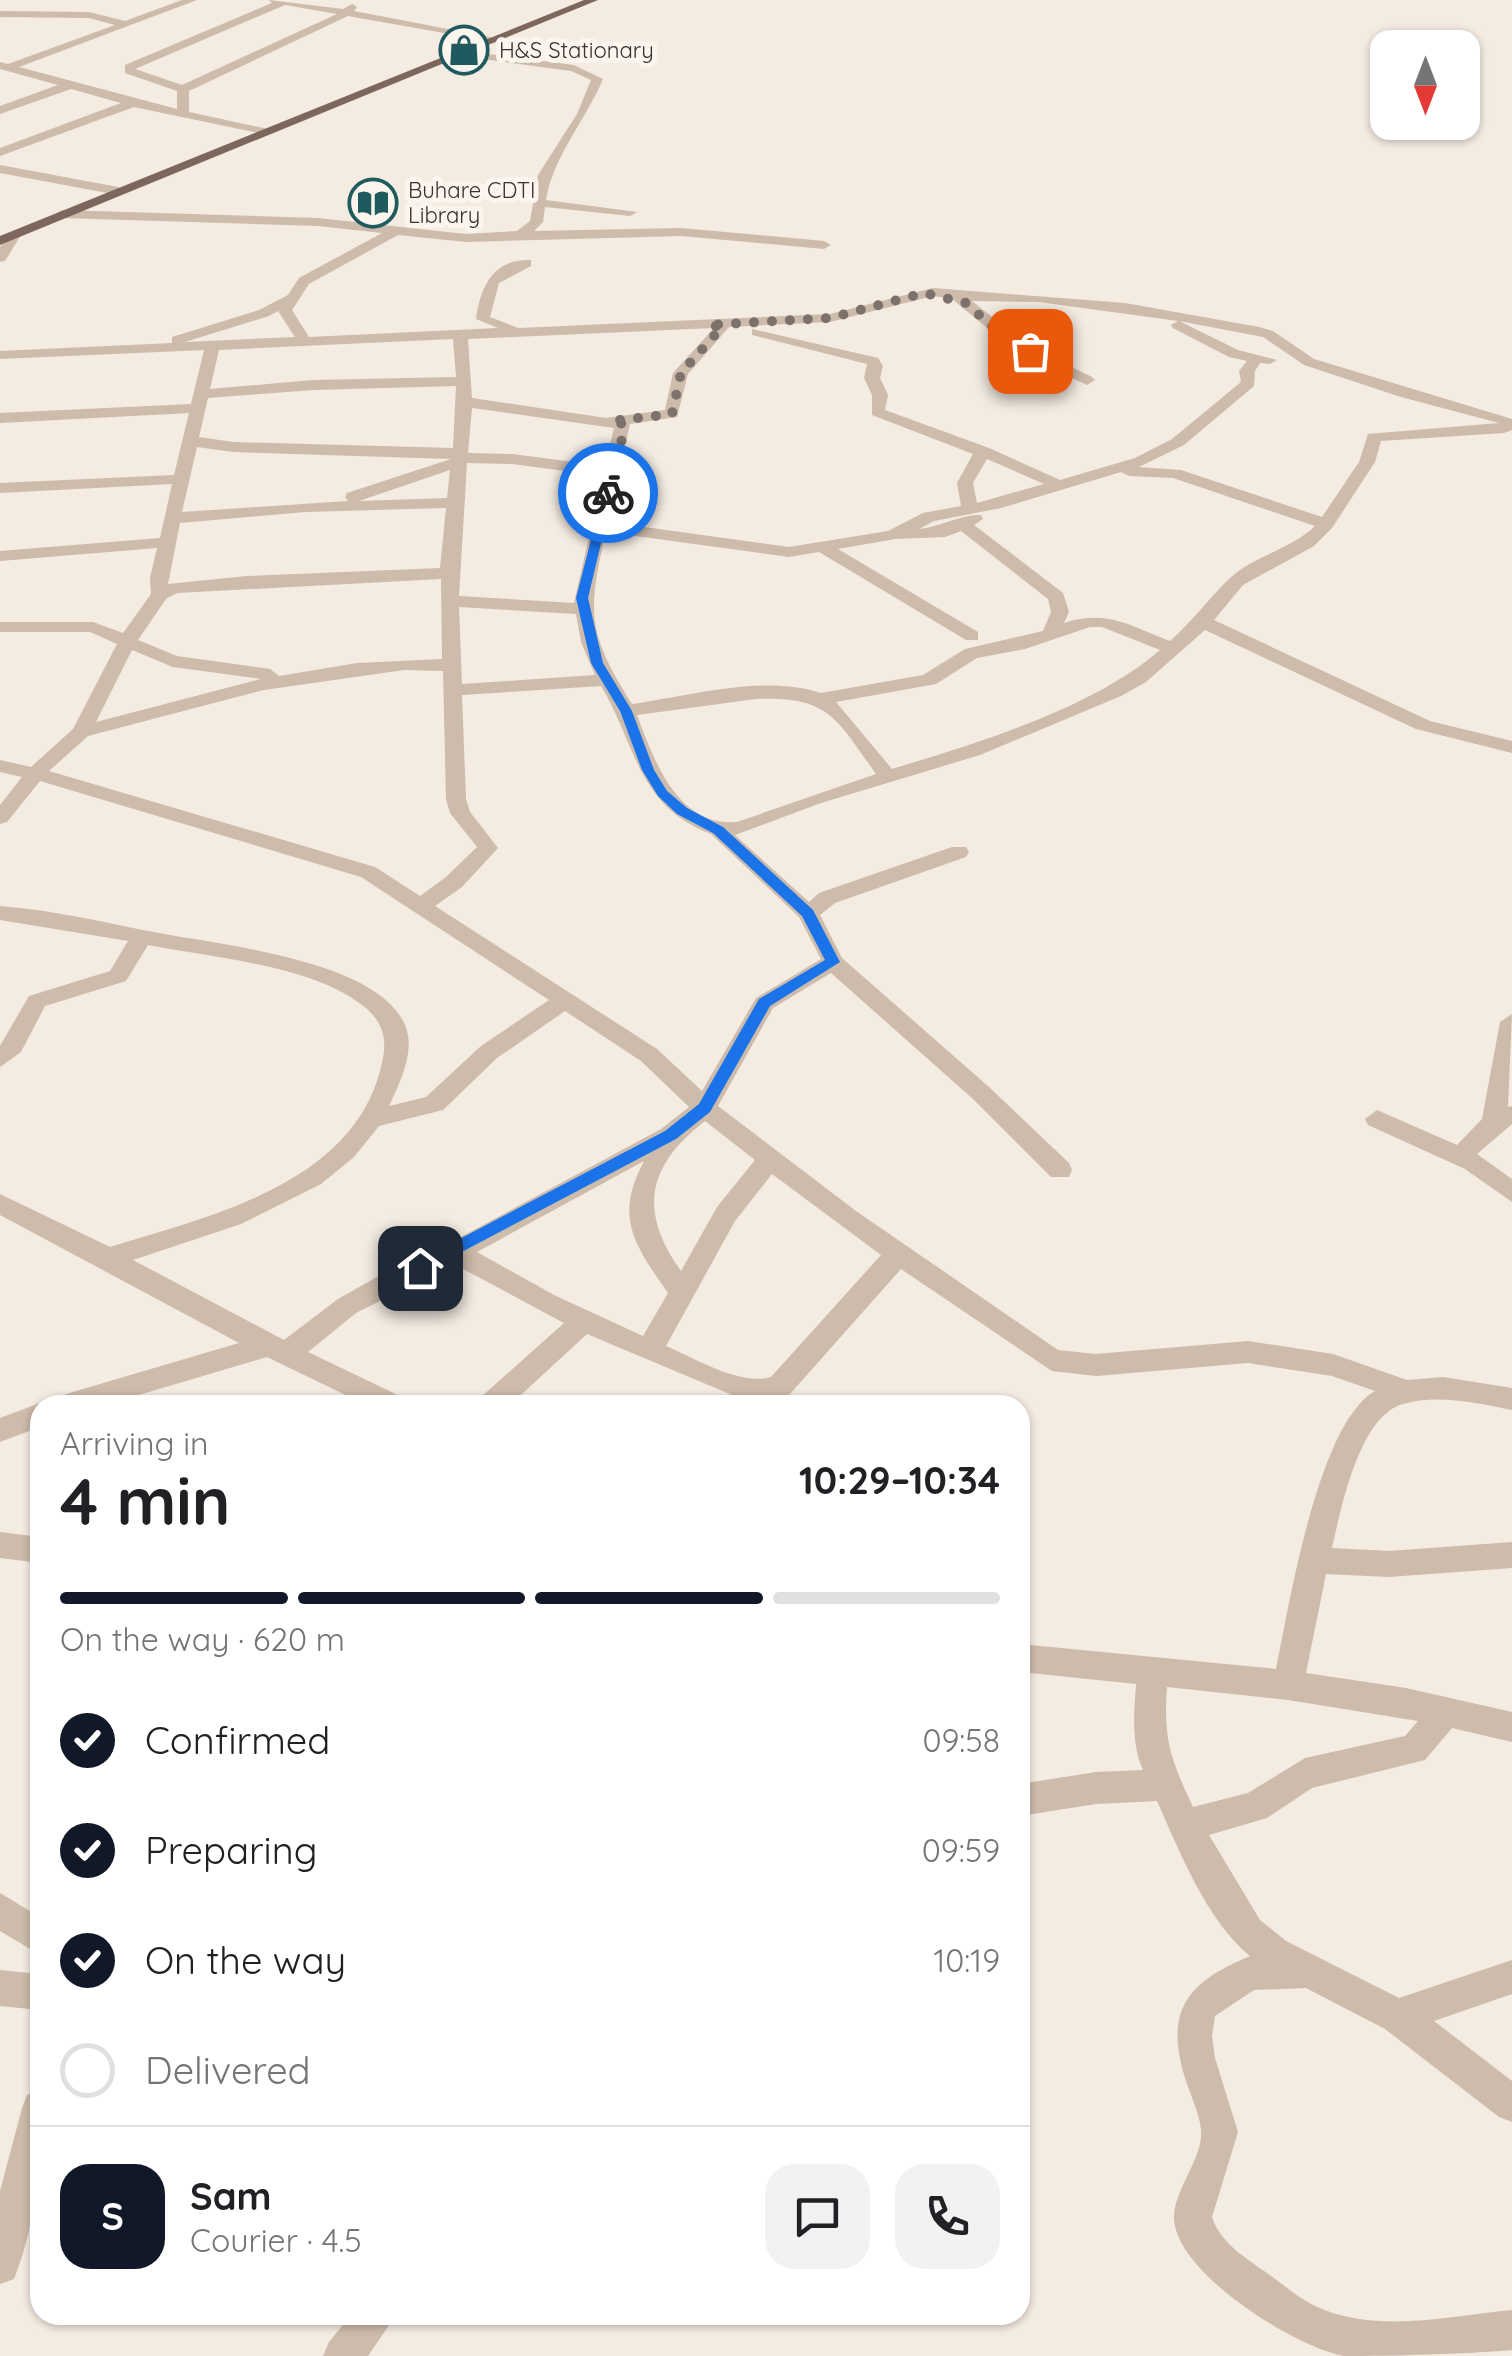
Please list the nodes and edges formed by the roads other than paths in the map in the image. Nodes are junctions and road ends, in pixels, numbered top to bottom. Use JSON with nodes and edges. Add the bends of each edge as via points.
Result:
{"nodes":[{"id":1,"x":192,"y":0,"type":"edge"},
{"id":2,"x":365,"y":0,"type":"edge"},
{"id":3,"x":593,"y":0,"type":"edge"},
{"id":4,"x":278,"y":1,"type":"edge"},
{"id":5,"x":305,"y":2,"type":"edge"},
{"id":6,"x":346,"y":12,"type":"junction"},
{"id":7,"x":0,"y":14,"type":"edge"},
{"id":8,"x":129,"y":25,"type":"junction"},
{"id":9,"x":500,"y":40,"type":"junction"},
{"id":10,"x":456,"y":53,"type":"junction"},
{"id":11,"x":3,"y":68,"type":"edge"},
{"id":12,"x":73,"y":84,"type":"junction"},
{"id":13,"x":182,"y":89,"type":"junction"},
{"id":14,"x":133,"y":103,"type":"junction"},
{"id":15,"x":0,"y":110,"type":"edge"},
{"id":16,"x":184,"y":114,"type":"junction"},
{"id":17,"x":264,"y":132,"type":"junction"},
{"id":18,"x":0,"y":152,"type":"edge"},
{"id":19,"x":0,"y":169,"type":"edge"},
{"id":20,"x":118,"y":191,"type":"junction"},
{"id":21,"x":594,"y":193,"type":"dead end"},
{"id":22,"x":541,"y":196,"type":"junction"},
{"id":23,"x":630,"y":212,"type":"dead end"},
{"id":24,"x":62,"y":214,"type":"junction"},
{"id":25,"x":398,"y":229,"type":"junction"},
{"id":26,"x":522,"y":235,"type":"junction"},
{"id":27,"x":7,"y":238,"type":"edge"},
{"id":28,"x":824,"y":245,"type":"dead end"},
{"id":29,"x":0,"y":258,"type":"edge"},
{"id":30,"x":526,"y":262,"type":"dead end"},
{"id":31,"x":924,"y":293,"type":"junction"},
{"id":32,"x":289,"y":299,"type":"junction"},
{"id":33,"x":1158,"y":314,"type":"junction"},
{"id":34,"x":715,"y":326,"type":"junction"},
{"id":35,"x":516,"y":330,"type":"junction"},
{"id":36,"x":460,"y":334,"type":"junction"},
{"id":37,"x":304,"y":341,"type":"junction"},
{"id":38,"x":212,"y":346,"type":"junction"},
{"id":39,"x":156,"y":348,"type":"junction"},
{"id":40,"x":0,"y":354,"type":"edge"},
{"id":41,"x":1255,"y":358,"type":"junction"},
{"id":42,"x":1320,"y":365,"type":"junction"},
{"id":43,"x":1087,"y":380,"type":"dead end"},
{"id":44,"x":462,"y":381,"type":"junction"},
{"id":45,"x":199,"y":401,"type":"junction"},
{"id":46,"x":465,"y":402,"type":"junction"},
{"id":47,"x":0,"y":418,"type":"edge"},
{"id":48,"x":612,"y":421,"type":"junction"},
{"id":49,"x":1512,"y":423,"type":"edge"},
{"id":50,"x":192,"y":441,"type":"junction"},
{"id":51,"x":983,"y":451,"type":"junction"},
{"id":52,"x":455,"y":457,"type":"junction"},
{"id":53,"x":1116,"y":470,"type":"junction"},
{"id":54,"x":612,"y":472,"type":"junction"},
{"id":55,"x":183,"y":479,"type":"junction"},
{"id":56,"x":1056,"y":484,"type":"junction"},
{"id":57,"x":0,"y":488,"type":"edge"},
{"id":58,"x":455,"y":504,"type":"junction"},
{"id":59,"x":335,"y":505,"type":"junction"},
{"id":60,"x":966,"y":517,"type":"junction"},
{"id":61,"x":174,"y":518,"type":"junction"},
{"id":62,"x":1326,"y":524,"type":"junction"},
{"id":63,"x":600,"y":526,"type":"junction"},
{"id":64,"x":168,"y":542,"type":"junction"},
{"id":65,"x":824,"y":548,"type":"junction"},
{"id":66,"x":0,"y":556,"type":"edge"},
{"id":67,"x":449,"y":573,"type":"junction"},
{"id":68,"x":160,"y":595,"type":"junction"},
{"id":69,"x":450,"y":602,"type":"junction"},
{"id":70,"x":585,"y":609,"type":"junction"},
{"id":71,"x":1203,"y":622,"type":"junction"},
{"id":72,"x":9,"y":626,"type":"edge"},
{"id":73,"x":1050,"y":634,"type":"junction"},
{"id":74,"x":972,"y":636,"type":"dead end"},
{"id":75,"x":0,"y":640,"type":"edge"},
{"id":76,"x":128,"y":641,"type":"junction"},
{"id":77,"x":1170,"y":648,"type":"junction"},
{"id":78,"x":452,"y":665,"type":"junction"},
{"id":79,"x":300,"y":677,"type":"junction"},
{"id":80,"x":606,"y":680,"type":"junction"},
{"id":81,"x":452,"y":690,"type":"junction"},
{"id":82,"x":820,"y":699,"type":"junction"},
{"id":83,"x":626,"y":711,"type":"junction"},
{"id":84,"x":81,"y":732,"type":"junction"},
{"id":85,"x":1512,"y":747,"type":"edge"},
{"id":86,"x":0,"y":766,"type":"edge"},
{"id":87,"x":36,"y":773,"type":"junction"},
{"id":88,"x":887,"y":776,"type":"junction"},
{"id":89,"x":0,"y":818,"type":"edge"},
{"id":90,"x":718,"y":830,"type":"junction"},
{"id":91,"x":959,"y":852,"type":"dead end"},
{"id":92,"x":421,"y":905,"type":"junction"},
{"id":93,"x":0,"y":913,"type":"edge"},
{"id":94,"x":808,"y":913,"type":"junction"},
{"id":95,"x":142,"y":937,"type":"junction"},
{"id":96,"x":833,"y":962,"type":"junction"},
{"id":97,"x":567,"y":1000,"type":"junction"},
{"id":98,"x":12,"y":1021,"type":"edge"},
{"id":99,"x":1512,"y":1022,"type":"edge"},
{"id":100,"x":0,"y":1059,"type":"edge"},
{"id":101,"x":705,"y":1108,"type":"junction"},
{"id":102,"x":1377,"y":1119,"type":"dead end"},
{"id":103,"x":1502,"y":1119,"type":"edge"},
{"id":104,"x":372,"y":1120,"type":"junction"},
{"id":105,"x":670,"y":1135,"type":"junction"},
{"id":106,"x":771,"y":1158,"type":"junction"},
{"id":107,"x":1460,"y":1158,"type":"junction"},
{"id":108,"x":1060,"y":1170,"type":"dead end"},
{"id":109,"x":1512,"y":1192,"type":"edge"},
{"id":110,"x":0,"y":1204,"type":"edge"},
{"id":111,"x":455,"y":1252,"type":"junction"},
{"id":112,"x":898,"y":1254,"type":"junction"},
{"id":113,"x":108,"y":1258,"type":"junction"},
{"id":114,"x":682,"y":1293,"type":"junction"},
{"id":115,"x":584,"y":1321,"type":"junction"},
{"id":116,"x":278,"y":1349,"type":"junction"},
{"id":117,"x":649,"y":1351,"type":"junction"},
{"id":118,"x":1409,"y":1392,"type":"junction"},
{"id":119,"x":104,"y":1395,"type":"edge"},
{"id":120,"x":372,"y":1395,"type":"edge"},
{"id":121,"x":503,"y":1395,"type":"edge"},
{"id":122,"x":1512,"y":1399,"type":"edge"},
{"id":123,"x":30,"y":1419,"type":"edge"},
{"id":124,"x":0,"y":1430,"type":"edge"},
{"id":125,"x":0,"y":1545,"type":"edge"},
{"id":126,"x":30,"y":1549,"type":"edge"},
{"id":127,"x":1512,"y":1556,"type":"edge"},
{"id":128,"x":1317,"y":1560,"type":"junction"},
{"id":129,"x":1030,"y":1659,"type":"edge"},
{"id":130,"x":1153,"y":1674,"type":"junction"},
{"id":131,"x":1288,"y":1685,"type":"junction"},
{"id":132,"x":1446,"y":1712,"type":"junction"},
{"id":133,"x":1512,"y":1727,"type":"edge"},
{"id":134,"x":1164,"y":1786,"type":"junction"},
{"id":135,"x":1030,"y":1798,"type":"edge"},
{"id":136,"x":1185,"y":1824,"type":"junction"},
{"id":137,"x":0,"y":1910,"type":"edge"},
{"id":138,"x":30,"y":1931,"type":"edge"},
{"id":139,"x":1312,"y":1970,"type":"junction"},
{"id":140,"x":1512,"y":1977,"type":"edge"},
{"id":141,"x":0,"y":1988,"type":"edge"},
{"id":142,"x":30,"y":1991,"type":"edge"},
{"id":143,"x":1398,"y":2016,"type":"junction"},
{"id":144,"x":1512,"y":2104,"type":"edge"},
{"id":145,"x":30,"y":2147,"type":"edge"},
{"id":146,"x":0,"y":2265,"type":"edge"},
{"id":147,"x":368,"y":2325,"type":"edge"},
{"id":148,"x":1512,"y":2330,"type":"edge"},
{"id":149,"x":1480,"y":2346,"type":"edge"},
{"id":150,"x":342,"y":2356,"type":"edge"}],
"edges":[{"from":1,"to":8,"type":"street"},
{"from":2,"to":6,"type":"street"},
{"from":3,"to":9,"type":"main road"},
{"from":4,"to":5,"type":"street"},
{"from":4,"to":13,"type":"street","via":[[129,69]]},
{"from":5,"to":6,"type":"street"},
{"from":6,"to":9,"type":"street"},
{"from":6,"to":13,"type":"street"},
{"from":7,"to":8,"type":"street","via":[[90,14]]},
{"from":8,"to":11,"type":"street"},
{"from":9,"to":10,"type":"main road"},
{"from":10,"to":17,"type":"main road"},
{"from":10,"to":22,"type":"street","via":[[574,68],[597,79],[544,175]]},
{"from":11,"to":12,"type":"street"},
{"from":12,"to":14,"type":"street"},
{"from":12,"to":15,"type":"street"},
{"from":13,"to":16,"type":"street"},
{"from":14,"to":16,"type":"street"},
{"from":14,"to":18,"type":"street"},
{"from":16,"to":17,"type":"street"},
{"from":17,"to":20,"type":"main road"},
{"from":19,"to":20,"type":"street"},
{"from":20,"to":24,"type":"main road"},
{"from":21,"to":22,"type":"street"},
{"from":22,"to":23,"type":"street"},
{"from":22,"to":26,"type":"street","via":[[532,230]]},
{"from":24,"to":25,"type":"street"},
{"from":24,"to":27,"type":"main road"},
{"from":25,"to":26,"type":"street","via":[[466,238]]},
{"from":25,"to":32,"type":"street","via":[[310,277]]},
{"from":26,"to":28,"type":"street","via":[[681,232]]},
{"from":27,"to":29,"type":"street"},
{"from":30,"to":35,"type":"street","via":[[494,276],[483,316]]},
{"from":31,"to":33,"type":"street"},
{"from":31,"to":34,"type":"street","via":[[830,318]]},
{"from":31,"to":43,"type":"street","via":[[966,303],[1009,340]]},
{"from":32,"to":37,"type":"street","via":[[284,310]]},
{"from":32,"to":39,"type":"street"},
{"from":33,"to":41,"type":"street","via":[[1225,350]]},
{"from":33,"to":42,"type":"street","via":[[1268,334],[1298,358]]},
{"from":34,"to":35,"type":"street"},
{"from":34,"to":48,"type":"street","via":[[681,373],[672,414]]},
{"from":34,"to":51,"type":"street","via":[[806,341],[873,361],[877,412]]},
{"from":35,"to":36,"type":"street"},
{"from":36,"to":37,"type":"street"},
{"from":36,"to":44,"type":"street"},
{"from":37,"to":38,"type":"street"},
{"from":38,"to":39,"type":"street"},
{"from":38,"to":45,"type":"street"},
{"from":39,"to":40,"type":"street"},
{"from":41,"to":42,"type":"street"},
{"from":41,"to":53,"type":"street","via":[[1247,372],[1250,383],[1185,437]]},
{"from":42,"to":49,"type":"street"},
{"from":44,"to":45,"type":"street","via":[[313,385]]},
{"from":44,"to":46,"type":"street"},
{"from":45,"to":47,"type":"street"},
{"from":45,"to":50,"type":"street"},
{"from":46,"to":48,"type":"street"},
{"from":46,"to":52,"type":"street"},
{"from":48,"to":54,"type":"street","via":[[624,431]]},
{"from":49,"to":62,"type":"street","via":[[1374,437],[1360,475]]},
{"from":50,"to":52,"type":"street"},
{"from":50,"to":55,"type":"street"},
{"from":51,"to":56,"type":"street"},
{"from":51,"to":60,"type":"street","via":[[966,483]]},
{"from":52,"to":54,"type":"street"},
{"from":52,"to":58,"type":"street"},
{"from":52,"to":59,"type":"street"},
{"from":53,"to":56,"type":"street"},
{"from":53,"to":62,"type":"street","via":[[1174,473]]},
{"from":54,"to":63,"type":"street"},
{"from":55,"to":57,"type":"street"},
{"from":55,"to":61,"type":"street"},
{"from":56,"to":60,"type":"street"},
{"from":58,"to":59,"type":"street"},
{"from":58,"to":67,"type":"street"},
{"from":59,"to":61,"type":"street"},
{"from":60,"to":65,"type":"street","via":[[930,535]]},
{"from":60,"to":73,"type":"street","via":[[1057,596],[1060,612]]},
{"from":61,"to":64,"type":"street"},
{"from":62,"to":71,"type":"street","via":[[1308,542],[1237,581]]},
{"from":63,"to":65,"type":"street","via":[[790,552]]},
{"from":63,"to":70,"type":"street"},
{"from":64,"to":66,"type":"street"},
{"from":64,"to":68,"type":"street"},
{"from":65,"to":74,"type":"street"},
{"from":67,"to":68,"type":"street","via":[[247,581]]},
{"from":67,"to":69,"type":"street"},
{"from":68,"to":76,"type":"street"},
{"from":69,"to":70,"type":"street"},
{"from":69,"to":78,"type":"street"},
{"from":70,"to":80,"type":"street"},
{"from":71,"to":77,"type":"street"},
{"from":71,"to":85,"type":"street","via":[[1423,725]]},
{"from":72,"to":75,"type":"street"},
{"from":72,"to":76,"type":"street","via":[[93,627]]},
{"from":73,"to":77,"type":"street","via":[[1098,620]]},
{"from":73,"to":82,"type":"street","via":[[972,653],[929,680]]},
{"from":76,"to":79,"type":"street","via":[[207,669]]},
{"from":76,"to":84,"type":"street"},
{"from":77,"to":88,"type":"street","via":[[1114,692],[973,751]]},
{"from":78,"to":79,"type":"street","via":[[378,664]]},
{"from":78,"to":81,"type":"street"},
{"from":79,"to":84,"type":"street"},
{"from":80,"to":81,"type":"street"},
{"from":80,"to":83,"type":"street"},
{"from":81,"to":92,"type":"street","via":[[456,799],[488,851]]},
{"from":82,"to":83,"type":"street","via":[[790,691]]},
{"from":82,"to":88,"type":"street"},
{"from":83,"to":90,"type":"street","via":[[662,793]]},
{"from":84,"to":87,"type":"street"},
{"from":86,"to":87,"type":"street"},
{"from":87,"to":89,"type":"street"},
{"from":87,"to":92,"type":"street","via":[[331,857]]},
{"from":88,"to":90,"type":"street"},
{"from":90,"to":94,"type":"street"},
{"from":91,"to":94,"type":"street","via":[[827,898]]},
{"from":92,"to":97,"type":"street"},
{"from":93,"to":95,"type":"street"},
{"from":94,"to":96,"type":"street"},
{"from":95,"to":98,"type":"street","via":[[118,976],[37,1001]]},
{"from":95,"to":104,"type":"street","via":[[299,969],[377,1004],[393,1022],[396,1046]]},
{"from":96,"to":101,"type":"street","via":[[764,1002]]},
{"from":96,"to":108,"type":"street"},
{"from":97,"to":101,"type":"street","via":[[649,1054]]},
{"from":97,"to":104,"type":"street","via":[[489,1052],[434,1104]]},
{"from":98,"to":100,"type":"street","via":[[12,1049]]},
{"from":99,"to":103,"type":"street"},
{"from":101,"to":105,"type":"street"},
{"from":101,"to":106,"type":"street"},
{"from":102,"to":107,"type":"street"},
{"from":103,"to":107,"type":"street"},
{"from":104,"to":113,"type":"street","via":[[312,1176],[268,1204]]},
{"from":105,"to":111,"type":"street"},
{"from":105,"to":114,"type":"street","via":[[638,1203],[646,1239]]},
{"from":106,"to":112,"type":"street"},
{"from":106,"to":114,"type":"street","via":[[726,1214]]},
{"from":107,"to":109,"type":"street"},
{"from":110,"to":113,"type":"street"},
{"from":111,"to":115,"type":"street"},
{"from":111,"to":116,"type":"street"},
{"from":112,"to":117,"type":"street","via":[[780,1386],[744,1389]]},
{"from":112,"to":118,"type":"street","via":[[1052,1360],[1096,1364],[1248,1352],[1334,1365]]},
{"from":113,"to":116,"type":"street"},
{"from":114,"to":117,"type":"street"},
{"from":115,"to":117,"type":"street"},
{"from":115,"to":121,"type":"street"},
{"from":116,"to":119,"type":"street"},
{"from":116,"to":120,"type":"street"},
{"from":118,"to":122,"type":"street"},
{"from":118,"to":128,"type":"street","via":[[1378,1403],[1355,1428]]},
{"from":123,"to":124,"type":"street"},
{"from":125,"to":126,"type":"street"},
{"from":127,"to":128,"type":"street"},
{"from":128,"to":131,"type":"street"},
{"from":129,"to":130,"type":"street"},
{"from":130,"to":131,"type":"street"},
{"from":130,"to":134,"type":"street","via":[[1149,1717]]},
{"from":131,"to":132,"type":"street"},
{"from":132,"to":133,"type":"street"},
{"from":132,"to":136,"type":"street","via":[[1414,1749],[1305,1774],[1255,1807]]},
{"from":134,"to":135,"type":"street"},
{"from":134,"to":136,"type":"street"},
{"from":136,"to":139,"type":"street","via":[[1248,1932]]},
{"from":137,"to":138,"type":"street"},
{"from":139,"to":143,"type":"street"},
{"from":139,"to":149,"type":"street","via":[[1251,1973],[1198,2007],[1197,2058],[1220,2132],[1198,2199],[1194,2228],[1200,2242],[1222,2266],[1306,2323],[1346,2337]]},
{"from":140,"to":143,"type":"street"},
{"from":141,"to":142,"type":"street"},
{"from":143,"to":144,"type":"street"},
{"from":145,"to":146,"type":"street"},
{"from":147,"to":150,"type":"street"},
{"from":148,"to":149,"type":"street"}]}
